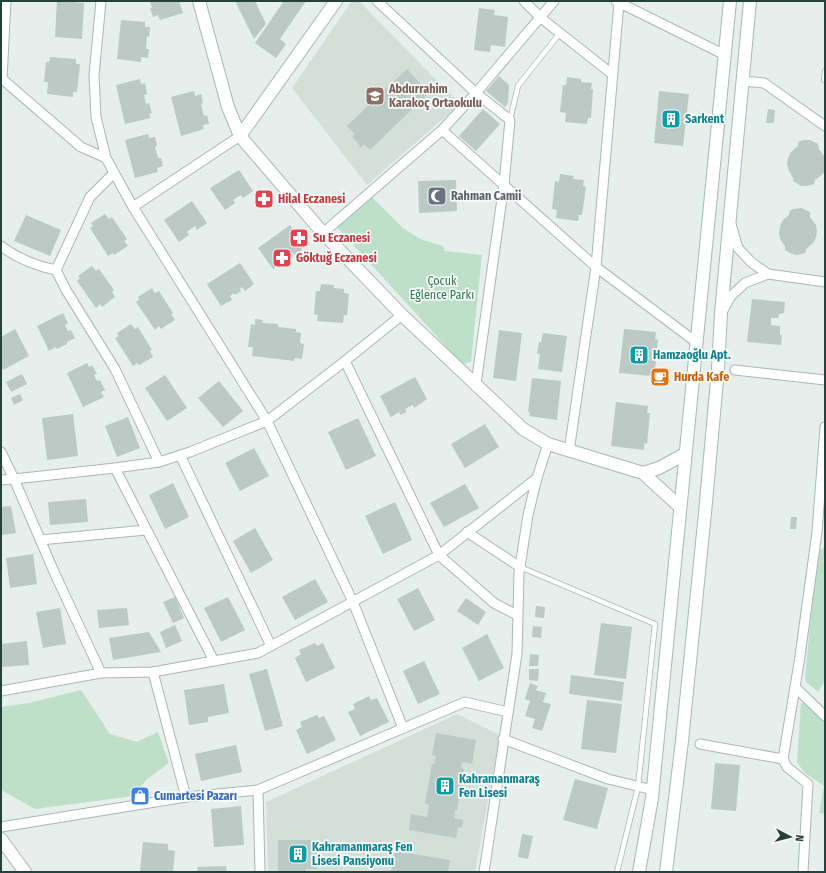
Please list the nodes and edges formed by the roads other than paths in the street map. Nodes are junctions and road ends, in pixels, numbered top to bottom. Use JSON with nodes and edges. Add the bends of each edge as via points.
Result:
{"nodes":[{"id":1,"x":6,"y":1,"type":"edge"},
{"id":2,"x":101,"y":1,"type":"edge"},
{"id":3,"x":199,"y":1,"type":"edge"},
{"id":4,"x":336,"y":1,"type":"edge"},
{"id":5,"x":377,"y":1,"type":"edge"},
{"id":6,"x":524,"y":1,"type":"edge"},
{"id":7,"x":554,"y":1,"type":"edge"},
{"id":8,"x":730,"y":1,"type":"edge"},
{"id":9,"x":750,"y":1,"type":"edge"},
{"id":10,"x":617,"y":2,"type":"edge"},
{"id":11,"x":541,"y":18,"type":"junction"},
{"id":12,"x":560,"y":33,"type":"junction"},
{"id":13,"x":725,"y":55,"type":"junction"},
{"id":14,"x":825,"y":71,"type":"edge"},
{"id":15,"x":612,"y":74,"type":"junction"},
{"id":16,"x":2,"y":79,"type":"edge"},
{"id":17,"x":824,"y":80,"type":"dead end"},
{"id":18,"x":743,"y":81,"type":"junction"},
{"id":19,"x":476,"y":93,"type":"junction"},
{"id":20,"x":510,"y":120,"type":"junction"},
{"id":21,"x":825,"y":126,"type":"edge"},
{"id":22,"x":442,"y":130,"type":"junction"},
{"id":23,"x":240,"y":136,"type":"junction"},
{"id":24,"x":106,"y":158,"type":"junction"},
{"id":25,"x":114,"y":173,"type":"junction"},
{"id":26,"x":504,"y":184,"type":"junction"},
{"id":27,"x":134,"y":207,"type":"junction"},
{"id":28,"x":730,"y":220,"type":"junction"},
{"id":29,"x":322,"y":233,"type":"junction"},
{"id":30,"x":1,"y":246,"type":"edge"},
{"id":31,"x":596,"y":267,"type":"junction"},
{"id":32,"x":56,"y":270,"type":"junction"},
{"id":33,"x":768,"y":274,"type":"junction"},
{"id":34,"x":825,"y":282,"type":"edge"},
{"id":35,"x":722,"y":313,"type":"junction"},
{"id":36,"x":402,"y":315,"type":"junction"},
{"id":37,"x":696,"y":342,"type":"junction"},
{"id":38,"x":345,"y":361,"type":"junction"},
{"id":39,"x":735,"y":370,"type":"dead end"},
{"id":40,"x":825,"y":380,"type":"edge"},
{"id":41,"x":476,"y":384,"type":"junction"},
{"id":42,"x":267,"y":421,"type":"junction"},
{"id":43,"x":825,"y":427,"type":"edge"},
{"id":44,"x":548,"y":444,"type":"junction"},
{"id":45,"x":569,"y":451,"type":"junction"},
{"id":46,"x":1,"y":452,"type":"edge"},
{"id":47,"x":685,"y":454,"type":"junction"},
{"id":48,"x":180,"y":456,"type":"junction"},
{"id":49,"x":159,"y":462,"type":"junction"},
{"id":50,"x":115,"y":468,"type":"junction"},
{"id":51,"x":643,"y":473,"type":"junction"},
{"id":52,"x":537,"y":478,"type":"junction"},
{"id":53,"x":14,"y":479,"type":"junction"},
{"id":54,"x":1,"y":480,"type":"edge"},
{"id":55,"x":680,"y":507,"type":"junction"},
{"id":56,"x":146,"y":530,"type":"junction"},
{"id":57,"x":467,"y":532,"type":"junction"},
{"id":58,"x":821,"y":534,"type":"edge"},
{"id":59,"x":40,"y":540,"type":"junction"},
{"id":60,"x":439,"y":555,"type":"junction"},
{"id":61,"x":520,"y":567,"type":"junction"},
{"id":62,"x":354,"y":602,"type":"junction"},
{"id":63,"x":517,"y":615,"type":"junction"},
{"id":64,"x":271,"y":646,"type":"junction"},
{"id":65,"x":214,"y":661,"type":"junction"},
{"id":66,"x":153,"y":672,"type":"junction"},
{"id":67,"x":101,"y":673,"type":"junction"},
{"id":68,"x":795,"y":687,"type":"junction"},
{"id":69,"x":1,"y":691,"type":"edge"},
{"id":70,"x":508,"y":712,"type":"junction"},
{"id":71,"x":825,"y":716,"type":"edge"},
{"id":72,"x":403,"y":728,"type":"junction"},
{"id":73,"x":504,"y":739,"type":"junction"},
{"id":74,"x":700,"y":744,"type":"dead end"},
{"id":75,"x":783,"y":759,"type":"junction"},
{"id":76,"x":638,"y":787,"type":"junction"},
{"id":77,"x":258,"y":790,"type":"junction"},
{"id":78,"x":653,"y":790,"type":"junction"},
{"id":79,"x":186,"y":797,"type":"junction"},
{"id":80,"x":1,"y":827,"type":"edge"},
{"id":81,"x":1,"y":839,"type":"edge"},
{"id":82,"x":25,"y":872,"type":"edge"},
{"id":83,"x":260,"y":872,"type":"edge"},
{"id":84,"x":484,"y":872,"type":"edge"},
{"id":85,"x":617,"y":872,"type":"edge"},
{"id":86,"x":639,"y":872,"type":"edge"},
{"id":87,"x":666,"y":872,"type":"edge"},
{"id":88,"x":803,"y":872,"type":"edge"}],
"edges":[{"from":1,"to":16,"type":"street"},
{"from":2,"to":24,"type":"street","via":[[94,75],[96,117]]},
{"from":3,"to":23,"type":"main road","via":[[228,107]]},
{"from":4,"to":23,"type":"main road"},
{"from":5,"to":19,"type":"street"},
{"from":6,"to":11,"type":"street"},
{"from":7,"to":11,"type":"street"},
{"from":8,"to":13,"type":"main road"},
{"from":9,"to":18,"type":"main road"},
{"from":10,"to":13,"type":"street"},
{"from":10,"to":15,"type":"street"},
{"from":11,"to":12,"type":"street"},
{"from":11,"to":19,"type":"street"},
{"from":12,"to":15,"type":"street"},
{"from":12,"to":20,"type":"lane","via":[[518,86]]},
{"from":13,"to":37,"type":"main road"},
{"from":14,"to":17,"type":"lane"},
{"from":15,"to":31,"type":"street"},
{"from":16,"to":24,"type":"street","via":[[81,147]]},
{"from":18,"to":21,"type":"street","via":[[764,83]]},
{"from":18,"to":28,"type":"main road"},
{"from":19,"to":20,"type":"street"},
{"from":19,"to":22,"type":"street"},
{"from":20,"to":26,"type":"street"},
{"from":22,"to":26,"type":"street"},
{"from":22,"to":29,"type":"street"},
{"from":23,"to":27,"type":"street"},
{"from":23,"to":29,"type":"main road"},
{"from":24,"to":25,"type":"street"},
{"from":25,"to":27,"type":"street"},
{"from":25,"to":32,"type":"street","via":[[90,197]]},
{"from":26,"to":31,"type":"street"},
{"from":26,"to":41,"type":"street"},
{"from":27,"to":42,"type":"street"},
{"from":28,"to":33,"type":"street","via":[[738,248],[751,262]]},
{"from":28,"to":35,"type":"main road"},
{"from":29,"to":36,"type":"main road"},
{"from":30,"to":32,"type":"street","via":[[25,260]]},
{"from":31,"to":37,"type":"street"},
{"from":31,"to":45,"type":"street"},
{"from":32,"to":49,"type":"street","via":[[115,369]]},
{"from":33,"to":34,"type":"street"},
{"from":33,"to":35,"type":"street","via":[[745,283],[731,296]]},
{"from":35,"to":87,"type":"main road","via":[[691,654]]},
{"from":36,"to":38,"type":"street"},
{"from":36,"to":41,"type":"main road"},
{"from":37,"to":47,"type":"main road"},
{"from":38,"to":42,"type":"street"},
{"from":38,"to":60,"type":"street"},
{"from":39,"to":40,"type":"street"},
{"from":41,"to":44,"type":"main road","via":[[523,429]]},
{"from":42,"to":48,"type":"street"},
{"from":42,"to":62,"type":"street"},
{"from":43,"to":58,"type":"street"},
{"from":44,"to":45,"type":"main road"},
{"from":44,"to":52,"type":"street"},
{"from":45,"to":51,"type":"main road"},
{"from":46,"to":53,"type":"street"},
{"from":47,"to":51,"type":"main road"},
{"from":47,"to":55,"type":"main road"},
{"from":48,"to":49,"type":"street"},
{"from":48,"to":64,"type":"street"},
{"from":49,"to":50,"type":"street"},
{"from":50,"to":53,"type":"street"},
{"from":50,"to":56,"type":"street"},
{"from":51,"to":55,"type":"main road"},
{"from":52,"to":57,"type":"street"},
{"from":52,"to":61,"type":"street"},
{"from":53,"to":54,"type":"street"},
{"from":53,"to":59,"type":"street"},
{"from":55,"to":78,"type":"main road"},
{"from":56,"to":59,"type":"street"},
{"from":56,"to":65,"type":"street"},
{"from":57,"to":60,"type":"street"},
{"from":57,"to":61,"type":"street"},
{"from":58,"to":68,"type":"street"},
{"from":59,"to":67,"type":"street"},
{"from":60,"to":62,"type":"street"},
{"from":60,"to":63,"type":"street","via":[[494,603]]},
{"from":61,"to":63,"type":"street"},
{"from":61,"to":76,"type":"lane","via":[[655,624]]},
{"from":62,"to":64,"type":"street"},
{"from":62,"to":72,"type":"street"},
{"from":63,"to":70,"type":"street","via":[[517,654]]},
{"from":64,"to":65,"type":"street","via":[[258,653]]},
{"from":65,"to":66,"type":"street"},
{"from":66,"to":67,"type":"street"},
{"from":66,"to":79,"type":"street"},
{"from":67,"to":69,"type":"street"},
{"from":68,"to":71,"type":"street"},
{"from":68,"to":75,"type":"street"},
{"from":70,"to":72,"type":"street","via":[[465,702]]},
{"from":70,"to":73,"type":"street"},
{"from":72,"to":77,"type":"street"},
{"from":73,"to":76,"type":"street","via":[[608,780]]},
{"from":73,"to":84,"type":"street"},
{"from":74,"to":75,"type":"street"},
{"from":75,"to":88,"type":"street","via":[[787,767],[808,784]]},
{"from":76,"to":78,"type":"street"},
{"from":76,"to":85,"type":"lane"},
{"from":77,"to":79,"type":"street"},
{"from":77,"to":83,"type":"street"},
{"from":78,"to":86,"type":"main road"},
{"from":79,"to":80,"type":"street"},
{"from":81,"to":82,"type":"main road"}]}
